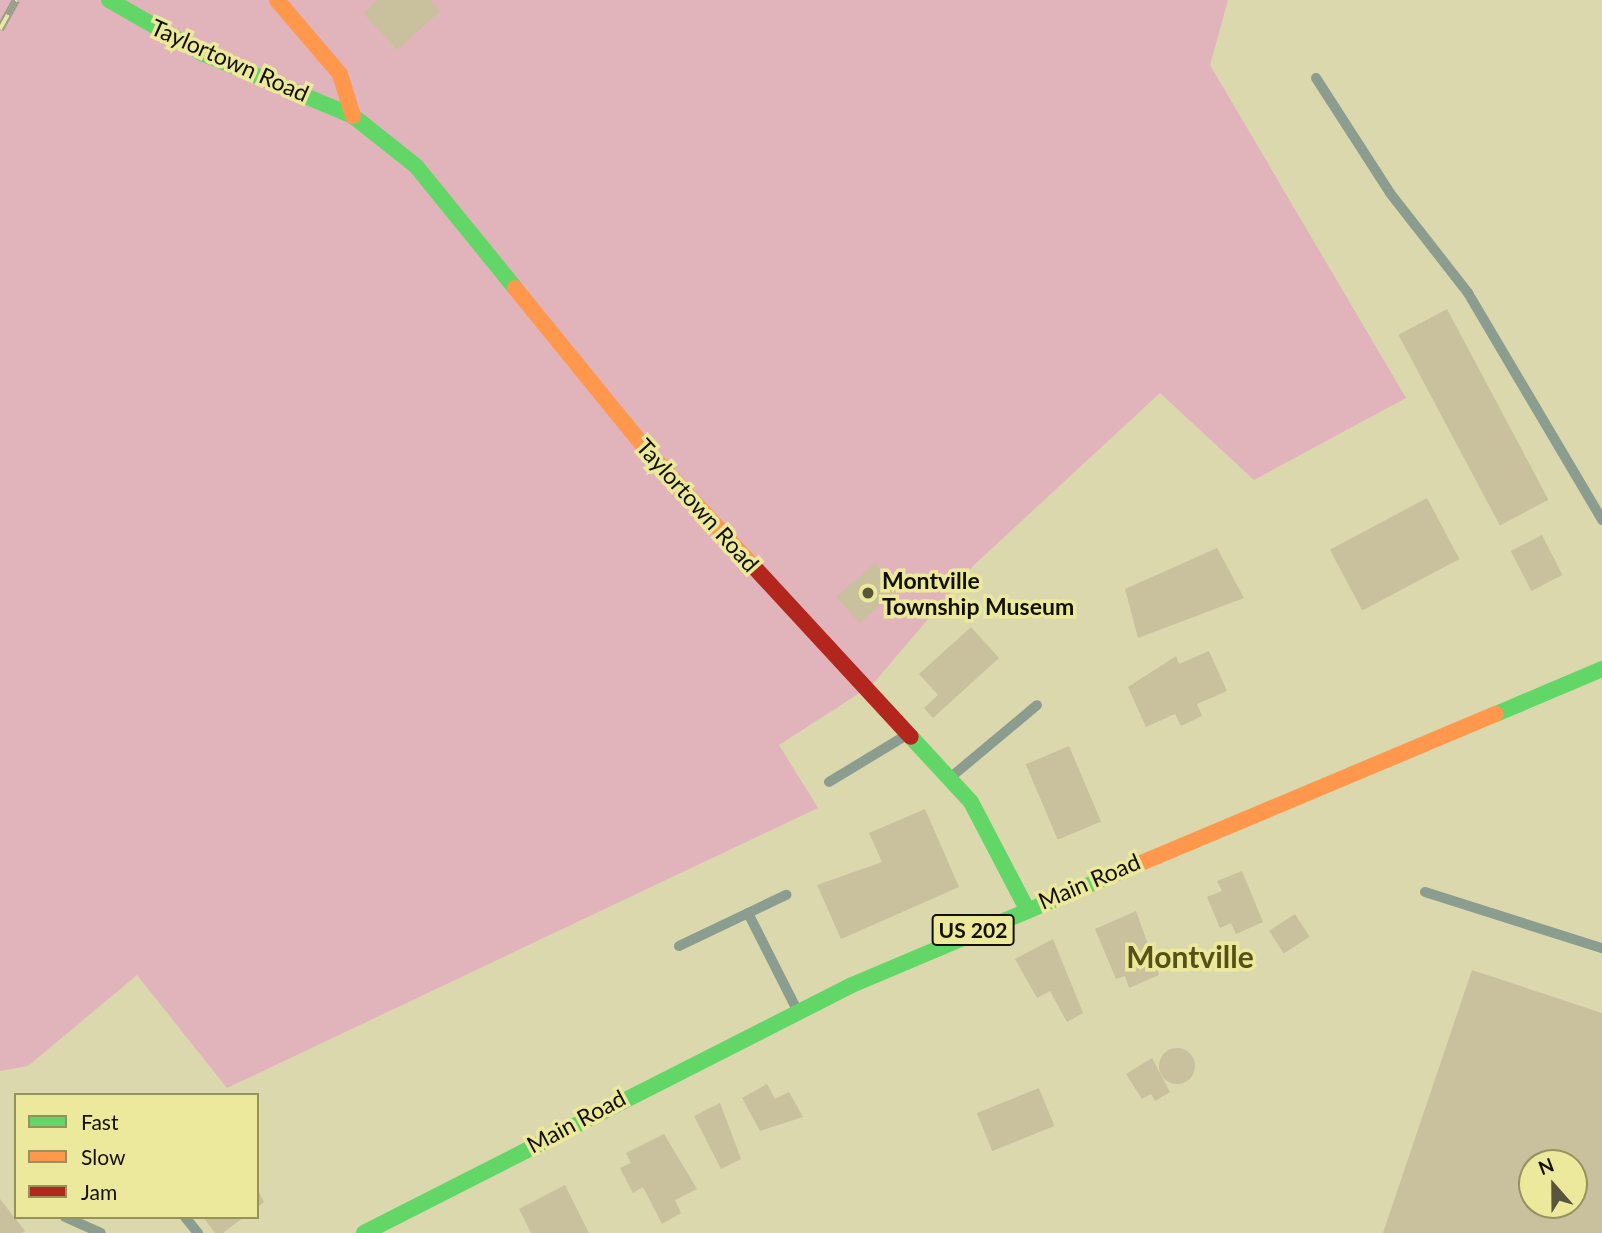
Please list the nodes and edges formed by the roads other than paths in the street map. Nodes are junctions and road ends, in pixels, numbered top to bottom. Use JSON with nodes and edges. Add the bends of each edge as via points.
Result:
{"nodes":[{"id":1,"x":109,"y":0,"type":"edge"},
{"id":2,"x":277,"y":0,"type":"edge"},
{"id":3,"x":1316,"y":78,"type":"dead end"},
{"id":4,"x":353,"y":116,"type":"junction"},
{"id":5,"x":1602,"y":520,"type":"edge"},
{"id":6,"x":1602,"y":669,"type":"edge"},
{"id":7,"x":1037,"y":705,"type":"dead end"},
{"id":8,"x":911,"y":733,"type":"junction"},
{"id":9,"x":951,"y":777,"type":"junction"},
{"id":10,"x":829,"y":782,"type":"dead end"},
{"id":11,"x":1425,"y":891,"type":"dead end"},
{"id":12,"x":786,"y":895,"type":"dead end"},
{"id":13,"x":1026,"y":907,"type":"junction"},
{"id":14,"x":748,"y":912,"type":"junction"},
{"id":15,"x":679,"y":946,"type":"dead end"},
{"id":16,"x":1602,"y":948,"type":"edge"},
{"id":17,"x":797,"y":1011,"type":"junction"},
{"id":18,"x":70,"y":1219,"type":"edge"},
{"id":19,"x":187,"y":1219,"type":"edge"},
{"id":20,"x":101,"y":1233,"type":"edge"},
{"id":21,"x":198,"y":1233,"type":"edge"},
{"id":22,"x":364,"y":1233,"type":"edge"}],
"edges":[{"from":1,"to":4,"type":"street","name":"Taylortown Road","via":[[202,53]]},
{"from":2,"to":4,"type":"street","name":"Taylortown Road","via":[[341,74]]},
{"from":3,"to":5,"type":"lane","via":[[1390,193],[1468,293]]},
{"from":4,"to":8,"type":"street","name":"Taylortown Road","via":[[416,166],[650,454]]},
{"from":6,"to":13,"type":"street","name":"Main Road","number":"US 202"},
{"from":7,"to":9,"type":"lane"},
{"from":8,"to":9,"type":"street","name":"Taylortown Road"},
{"from":8,"to":10,"type":"lane"},
{"from":9,"to":13,"type":"street","name":"Taylortown Road","via":[[971,802]]},
{"from":11,"to":16,"type":"lane"},
{"from":12,"to":14,"type":"lane"},
{"from":13,"to":17,"type":"street","name":"Main Road","number":"US 202"},
{"from":14,"to":15,"type":"lane"},
{"from":14,"to":17,"type":"lane"},
{"from":17,"to":22,"type":"street","name":"Main Road","number":"US 202"},
{"from":18,"to":20,"type":"lane"},
{"from":19,"to":21,"type":"lane"}]}
